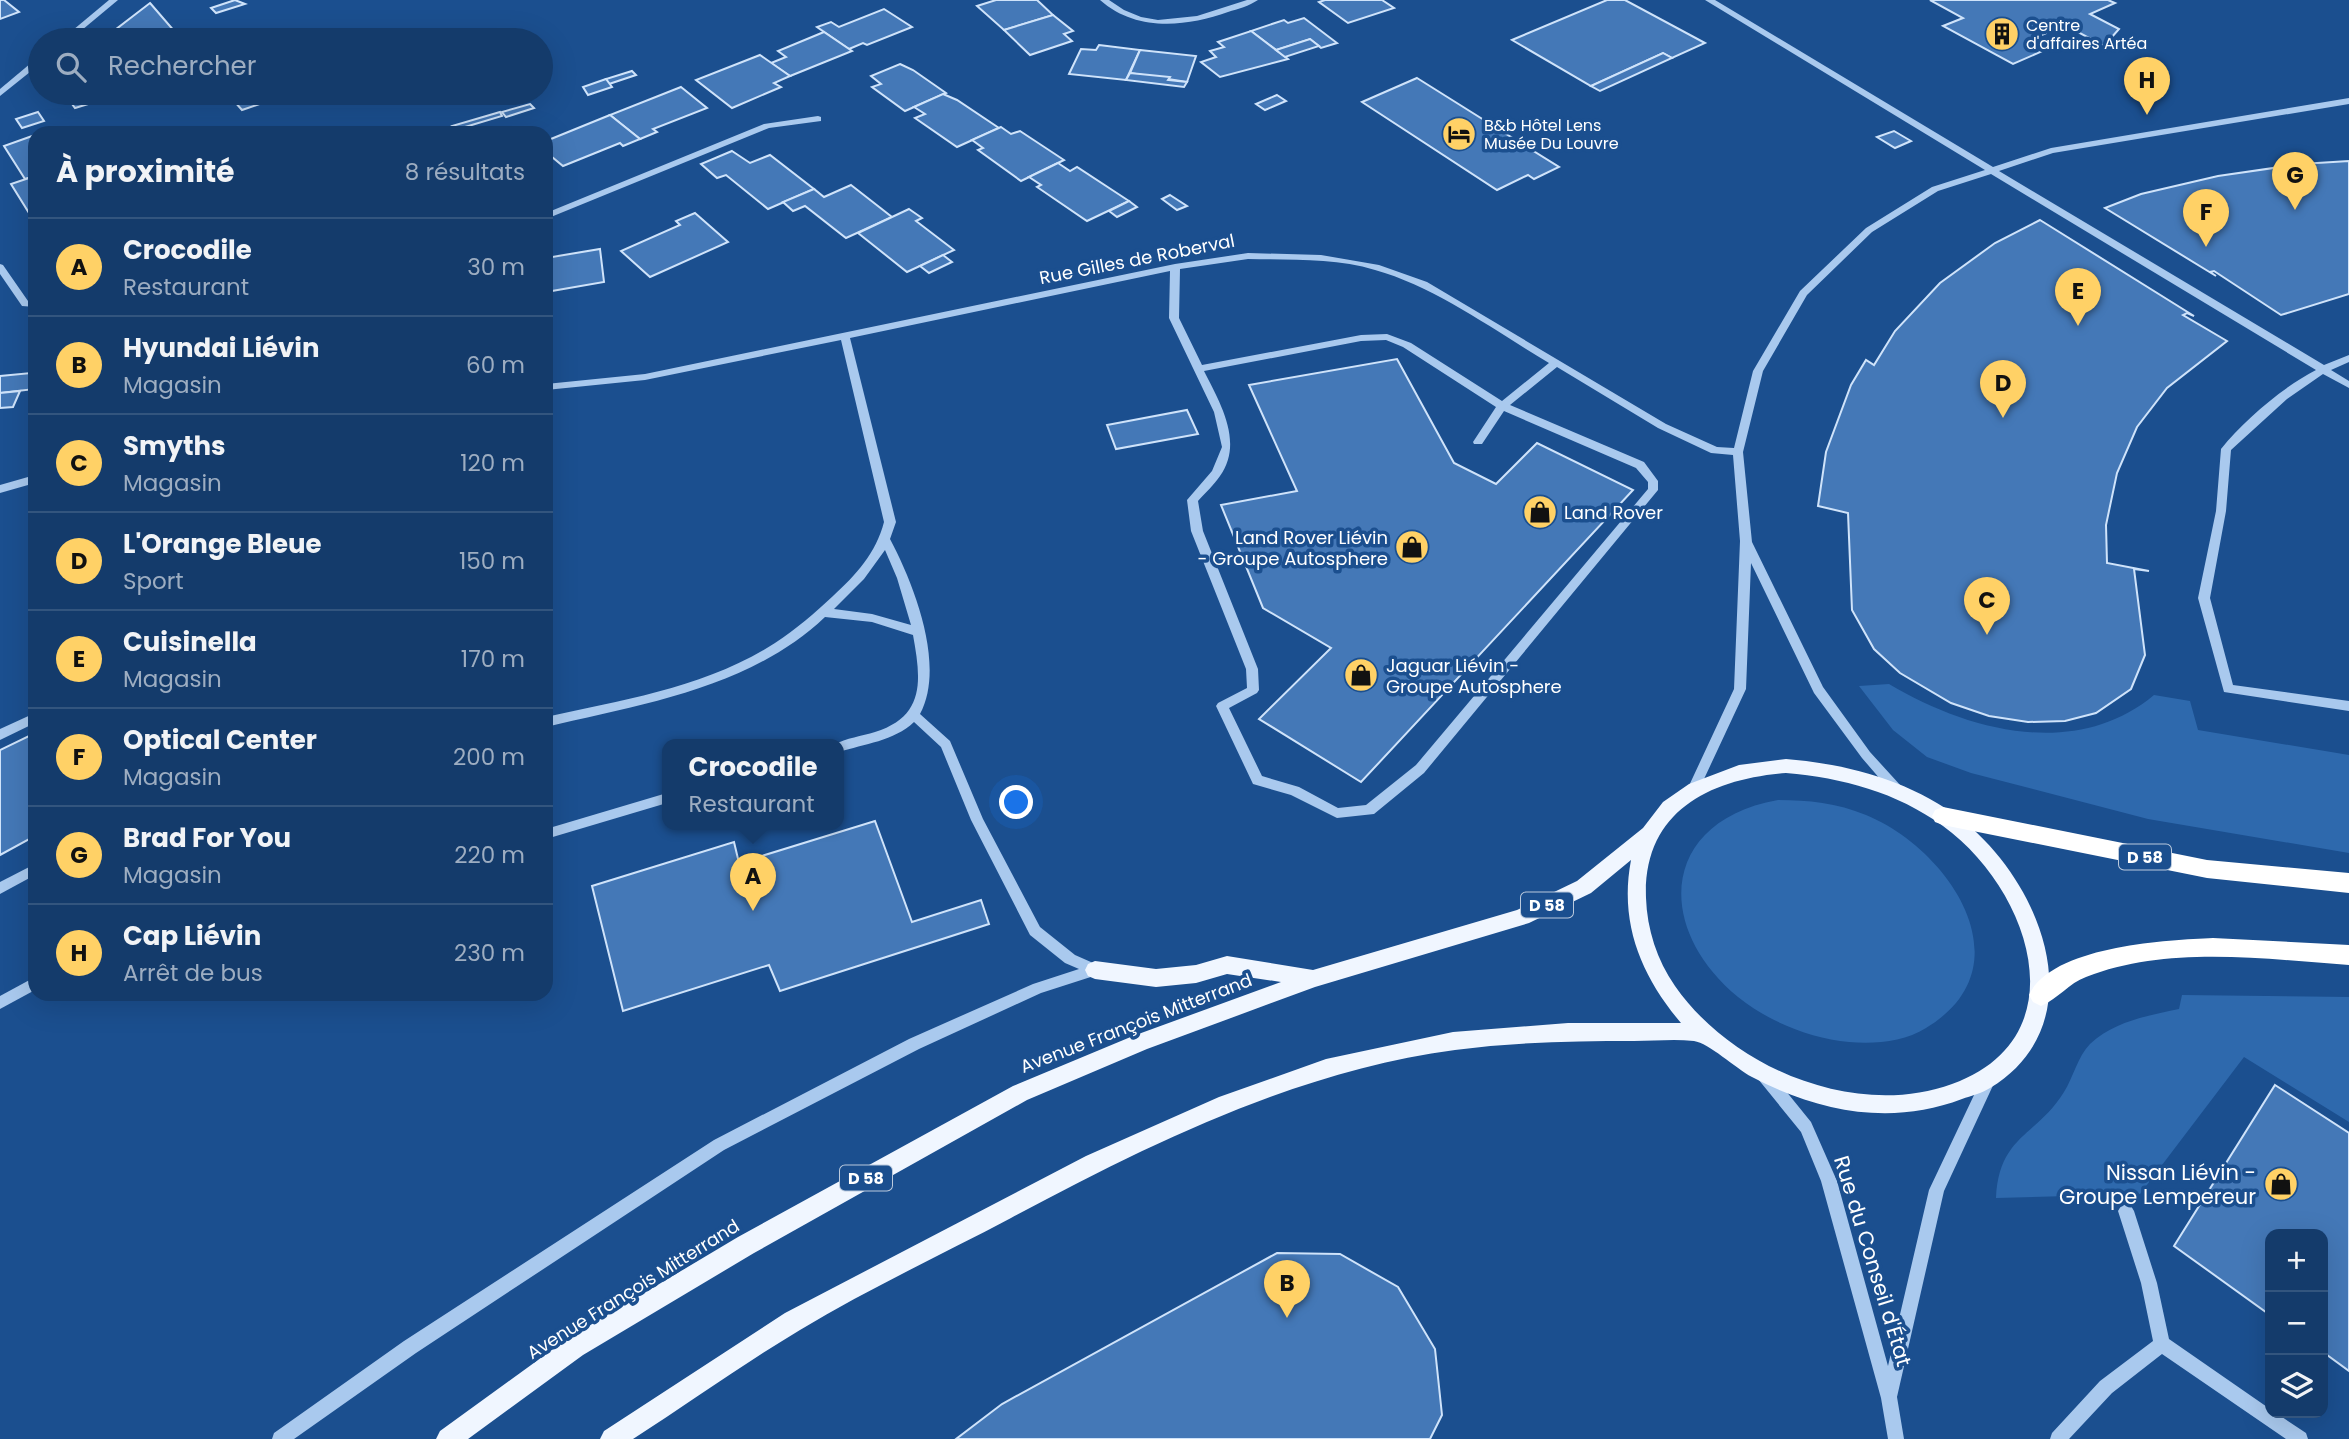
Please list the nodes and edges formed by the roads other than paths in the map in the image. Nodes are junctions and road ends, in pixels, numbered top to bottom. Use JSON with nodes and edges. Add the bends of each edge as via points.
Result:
{"nodes":[{"id":1,"x":114,"y":0,"type":"edge"},
{"id":2,"x":1104,"y":0,"type":"edge"},
{"id":3,"x":1254,"y":0,"type":"edge"},
{"id":4,"x":1709,"y":0,"type":"edge"},
{"id":5,"x":80,"y":28,"type":"edge"},
{"id":6,"x":28,"y":71,"type":"edge"},
{"id":7,"x":0,"y":93,"type":"edge"},
{"id":8,"x":2349,"y":101,"type":"edge"},
{"id":9,"x":818,"y":119,"type":"dead end"},
{"id":10,"x":1994,"y":170,"type":"junction"},
{"id":11,"x":553,"y":213,"type":"edge"},
{"id":12,"x":0,"y":267,"type":"edge"},
{"id":13,"x":1175,"y":267,"type":"junction"},
{"id":14,"x":28,"y":304,"type":"edge"},
{"id":15,"x":845,"y":337,"type":"junction"},
{"id":16,"x":2349,"y":358,"type":"edge"},
{"id":17,"x":1557,"y":362,"type":"junction"},
{"id":18,"x":2322,"y":368,"type":"junction"},
{"id":19,"x":1198,"y":369,"type":"junction"},
{"id":20,"x":2349,"y":385,"type":"edge"},
{"id":21,"x":553,"y":386,"type":"edge"},
{"id":22,"x":1502,"y":406,"type":"junction"},
{"id":23,"x":1478,"y":442,"type":"dead end"},
{"id":24,"x":1738,"y":452,"type":"junction"},
{"id":25,"x":28,"y":481,"type":"edge"},
{"id":26,"x":0,"y":489,"type":"edge"},
{"id":27,"x":886,"y":541,"type":"junction"},
{"id":28,"x":1746,"y":541,"type":"junction"},
{"id":29,"x":824,"y":612,"type":"junction"},
{"id":30,"x":918,"y":632,"type":"junction"},
{"id":31,"x":2349,"y":706,"type":"edge"},
{"id":32,"x":915,"y":715,"type":"junction"},
{"id":33,"x":553,"y":720,"type":"edge"},
{"id":34,"x":28,"y":721,"type":"edge"},
{"id":35,"x":0,"y":735,"type":"edge"},
{"id":36,"x":844,"y":745,"type":"edge"},
{"id":37,"x":1693,"y":790,"type":"junction"},
{"id":38,"x":1897,"y":790,"type":"junction"},
{"id":39,"x":662,"y":799,"type":"edge"},
{"id":40,"x":1943,"y":816,"type":"junction"},
{"id":41,"x":553,"y":832,"type":"edge"},
{"id":42,"x":1649,"y":834,"type":"junction"},
{"id":43,"x":28,"y":873,"type":"edge"},
{"id":44,"x":2349,"y":883,"type":"edge"},
{"id":45,"x":0,"y":888,"type":"edge"},
{"id":46,"x":2349,"y":956,"type":"edge"},
{"id":47,"x":1095,"y":970,"type":"junction"},
{"id":48,"x":1315,"y":978,"type":"junction"},
{"id":49,"x":28,"y":988,"type":"edge"},
{"id":50,"x":2041,"y":995,"type":"junction"},
{"id":51,"x":0,"y":1003,"type":"edge"},
{"id":52,"x":1704,"y":1032,"type":"junction"},
{"id":53,"x":1760,"y":1071,"type":"junction"},
{"id":54,"x":1991,"y":1076,"type":"junction"},
{"id":55,"x":2126,"y":1211,"type":"dead end"},
{"id":56,"x":2162,"y":1344,"type":"junction"},
{"id":57,"x":1889,"y":1398,"type":"junction"},
{"id":58,"x":280,"y":1439,"type":"edge"},
{"id":59,"x":447,"y":1439,"type":"edge"},
{"id":60,"x":612,"y":1439,"type":"edge"},
{"id":61,"x":1896,"y":1439,"type":"edge"},
{"id":62,"x":2058,"y":1439,"type":"edge"},
{"id":63,"x":2300,"y":1439,"type":"edge"}],
"edges":[{"from":1,"to":5,"type":"street"},
{"from":2,"to":3,"type":"street","via":[[1120,14],[1185,23]]},
{"from":4,"to":10,"type":"street"},
{"from":6,"to":7,"type":"street"},
{"from":8,"to":10,"type":"street","via":[[2050,150]]},
{"from":9,"to":11,"type":"street","via":[[767,126]]},
{"from":10,"to":18,"type":"street"},
{"from":10,"to":24,"type":"street","via":[[1935,189],[1869,230],[1803,293],[1758,371]]},
{"from":12,"to":14,"type":"street"},
{"from":13,"to":15,"type":"street","name":"Rue Gilles de Roberval"},
{"from":13,"to":17,"type":"street","name":"Rue Gilles de Roberval","via":[[1248,256],[1321,258],[1376,267],[1424,284]]},
{"from":13,"to":19,"type":"street","via":[[1174,318]]},
{"from":15,"to":21,"type":"street","name":"Rue Gilles de Roberval","via":[[645,377]]},
{"from":15,"to":27,"type":"street","via":[[890,522]]},
{"from":16,"to":18,"type":"street"},
{"from":17,"to":22,"type":"street"},
{"from":17,"to":24,"type":"street","name":"Rue Gilles de Roberval","via":[[1662,426],[1715,450]]},
{"from":18,"to":20,"type":"street"},
{"from":18,"to":31,"type":"street","via":[[2269,407],[2226,449],[2221,511],[2204,597],[2228,689]]},
{"from":19,"to":22,"type":"street","via":[[1387,337]]},
{"from":19,"to":22,"type":"street","via":[[1219,412],[1227,447],[1217,473],[1192,500],[1196,531],[1252,669],[1253,690],[1222,706],[1257,780],[1295,791],[1337,813],[1369,810],[1420,769],[1653,490],[1653,481],[1640,465]]},
{"from":22,"to":23,"type":"street"},
{"from":24,"to":28,"type":"street"},
{"from":25,"to":26,"type":"street"},
{"from":27,"to":29,"type":"street","via":[[874,562]]},
{"from":27,"to":30,"type":"street","via":[[902,572]]},
{"from":28,"to":37,"type":"street","via":[[1740,689]]},
{"from":28,"to":38,"type":"street","via":[[1818,690]]},
{"from":29,"to":30,"type":"street","via":[[862,614]]},
{"from":29,"to":33,"type":"street","via":[[773,653],[732,673]]},
{"from":30,"to":32,"type":"street","via":[[926,685]]},
{"from":32,"to":36,"type":"street","via":[[894,730]]},
{"from":32,"to":47,"type":"street","via":[[946,744],[977,820],[1035,931],[1070,959]]},
{"from":34,"to":35,"type":"street"},
{"from":37,"to":38,"type":"main road","via":[[1736,772],[1786,766],[1839,771]]},
{"from":37,"to":42,"type":"main road","via":[[1668,809]]},
{"from":38,"to":40,"type":"main road"},
{"from":39,"to":41,"type":"street"},
{"from":40,"to":44,"type":"highway","number":"D 58","via":[[2207,869]]},
{"from":40,"to":50,"type":"main road","via":[[1992,859],[2027,911],[2042,967]]},
{"from":42,"to":48,"type":"main road","name":"Avenue François Mitterrand","number":"D 58","via":[[1584,887],[1522,917]]},
{"from":42,"to":52,"type":"main road","via":[[1636,869],[1634,909],[1645,951],[1669,993]]},
{"from":43,"to":45,"type":"street"},
{"from":46,"to":50,"type":"highway","via":[[2277,949],[2145,951],[2080,968]]},
{"from":47,"to":48,"type":"main road","via":[[1156,978],[1227,965]]},
{"from":47,"to":58,"type":"street","via":[[1038,988],[914,1044],[719,1145],[410,1347]]},
{"from":48,"to":59,"type":"main road","name":"Avenue François Mitterrand","number":"D 58","via":[[1140,1042],[1020,1093],[746,1245],[575,1347]]},
{"from":49,"to":51,"type":"street"},
{"from":50,"to":54,"type":"main road","via":[[2025,1040]]},
{"from":52,"to":53,"type":"main road"},
{"from":52,"to":60,"type":"main road","via":[[1568,1032],[1452,1041],[1326,1068],[1231,1103],[1094,1163],[793,1321]]},
{"from":53,"to":54,"type":"main road","via":[[1830,1098],[1890,1104],[1935,1100],[1965,1091]]},
{"from":53,"to":57,"type":"street","name":"Rue du Conseil d'État","via":[[1806,1127],[1829,1181]]},
{"from":54,"to":57,"type":"street","name":"Rue du Conseil d'État","via":[[1937,1190]]},
{"from":55,"to":56,"type":"street"},
{"from":56,"to":62,"type":"street","via":[[2106,1387]]},
{"from":56,"to":63,"type":"street"},
{"from":57,"to":61,"type":"street","name":"Rue du Conseil d'État"}]}
